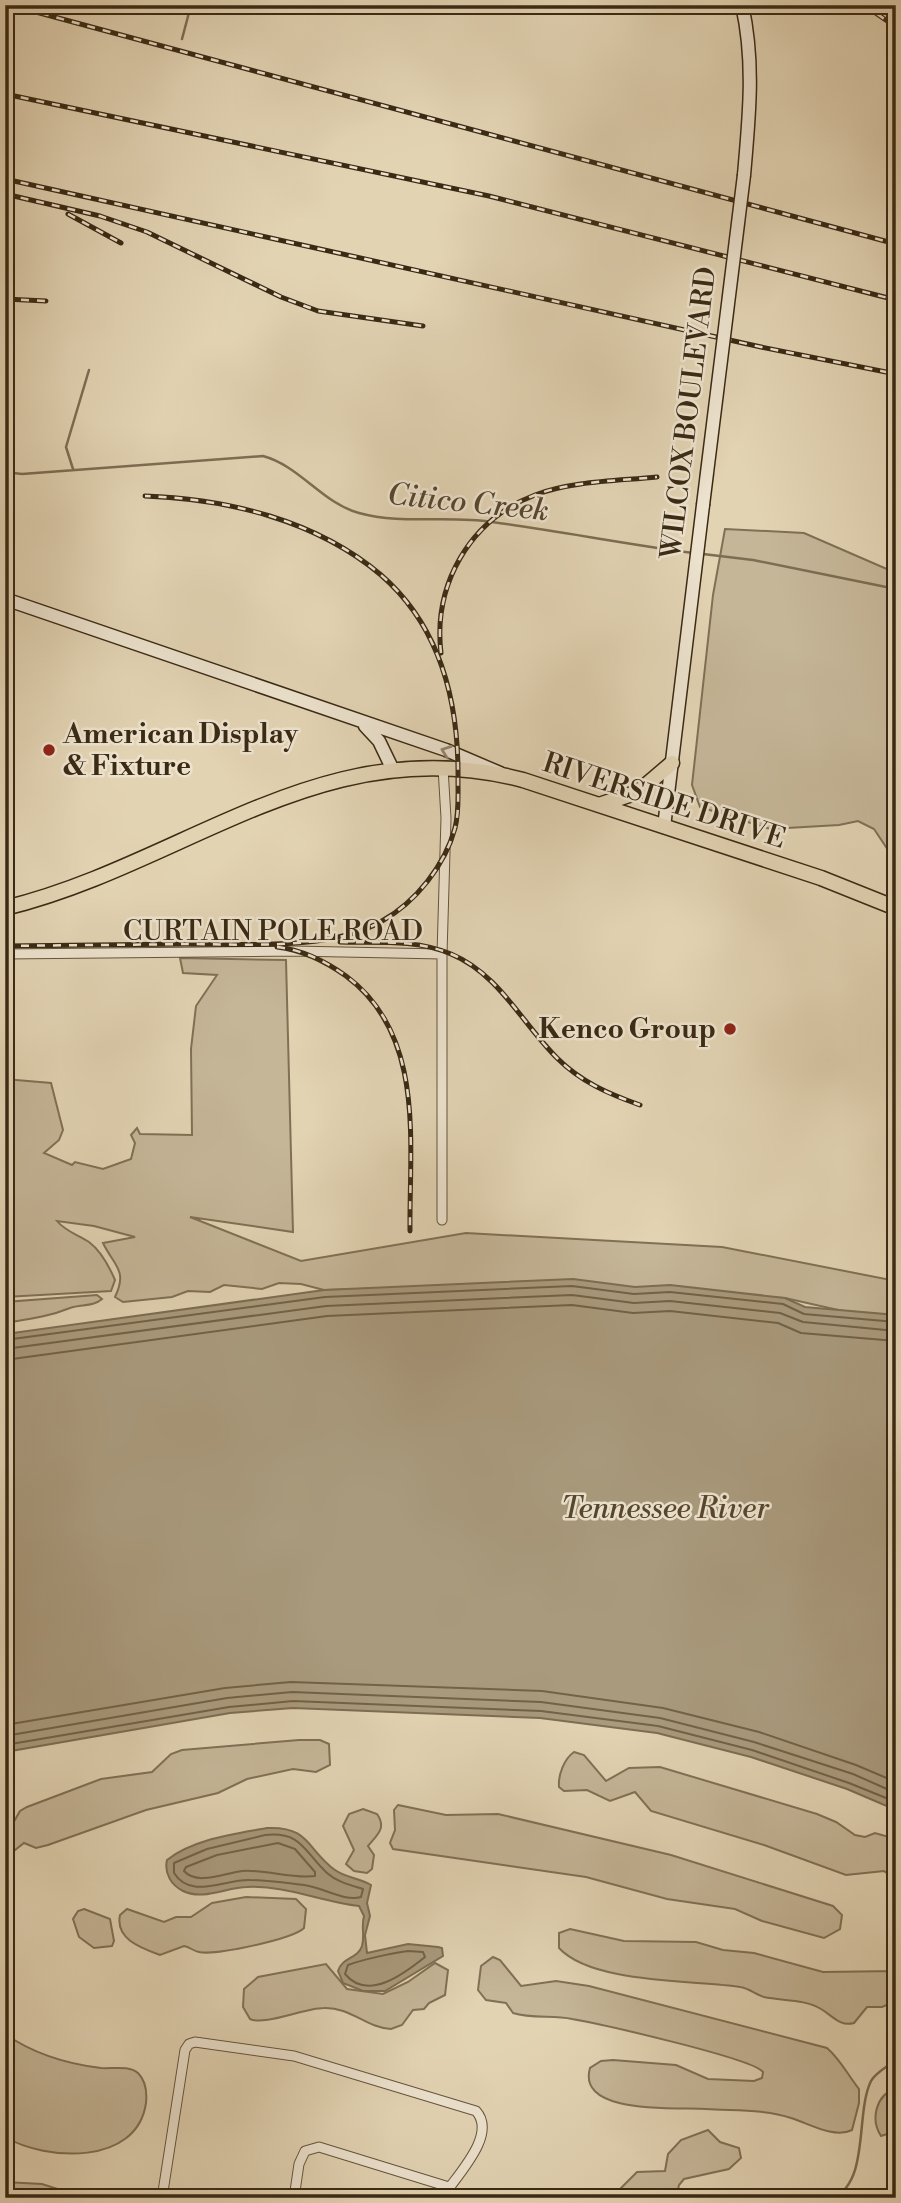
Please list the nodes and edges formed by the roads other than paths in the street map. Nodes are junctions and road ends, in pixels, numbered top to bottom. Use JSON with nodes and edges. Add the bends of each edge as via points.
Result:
{"nodes":[{"id":1,"x":742,"y":5,"type":"edge"},
{"id":2,"x":5,"y":599,"type":"edge"},
{"id":3,"x":362,"y":723,"type":"junction"},
{"id":4,"x":672,"y":763,"type":"junction"},
{"id":5,"x":443,"y":768,"type":"junction"},
{"id":6,"x":393,"y":770,"type":"junction"},
{"id":7,"x":510,"y":776,"type":"junction"},
{"id":8,"x":599,"y":805,"type":"junction"},
{"id":9,"x":664,"y":827,"type":"junction"},
{"id":10,"x":5,"y":908,"type":"edge"},
{"id":11,"x":896,"y":908,"type":"edge"},
{"id":12,"x":5,"y":954,"type":"edge"},
{"id":13,"x":442,"y":954,"type":"junction"},
{"id":14,"x":442,"y":1220,"type":"dead end"},
{"id":15,"x":449,"y":2186,"type":"junction"},
{"id":16,"x":162,"y":2198,"type":"edge"},
{"id":17,"x":294,"y":2198,"type":"edge"},
{"id":18,"x":442,"y":2198,"type":"edge"}],
"edges":[{"from":1,"to":4,"type":"main road","name":"WILCOX BOULEVARD","bridge":true,"via":[[751,92],[744,176]]},
{"from":2,"to":3,"type":"main road"},
{"from":3,"to":6,"type":"main road","via":[[379,740]]},
{"from":7,"to":3,"type":"main road","one_way":true},
{"from":4,"to":8,"type":"main road","via":[[638,792]]},
{"from":4,"to":9,"type":"main road","name":"WILCOX BOULEVARD"},
{"from":5,"to":6,"type":"main road","name":"RIVERSIDE DRIVE"},
{"from":5,"to":7,"type":"main road","name":"RIVERSIDE DRIVE"},
{"from":5,"to":13,"type":"street"},
{"from":6,"to":10,"type":"main road","name":"RIVERSIDE DRIVE","via":[[305,789],[111,872]]},
{"from":7,"to":8,"type":"main road","name":"RIVERSIDE DRIVE"},
{"from":8,"to":9,"type":"main road","name":"RIVERSIDE DRIVE"},
{"from":9,"to":11,"type":"main road","name":"RIVERSIDE DRIVE","via":[[821,878]]},
{"from":12,"to":13,"type":"street","name":"CURTAIN POLE ROAD"},
{"from":13,"to":14,"type":"street","name":"CURTAIN POLE ROAD"},
{"from":15,"to":16,"type":"street","via":[[482,2136],[483,2123],[476,2111],[294,2056],[195,2042],[184,2056]]},
{"from":15,"to":17,"type":"street","via":[[319,2147],[305,2151]]},
{"from":15,"to":18,"type":"street"}]}
